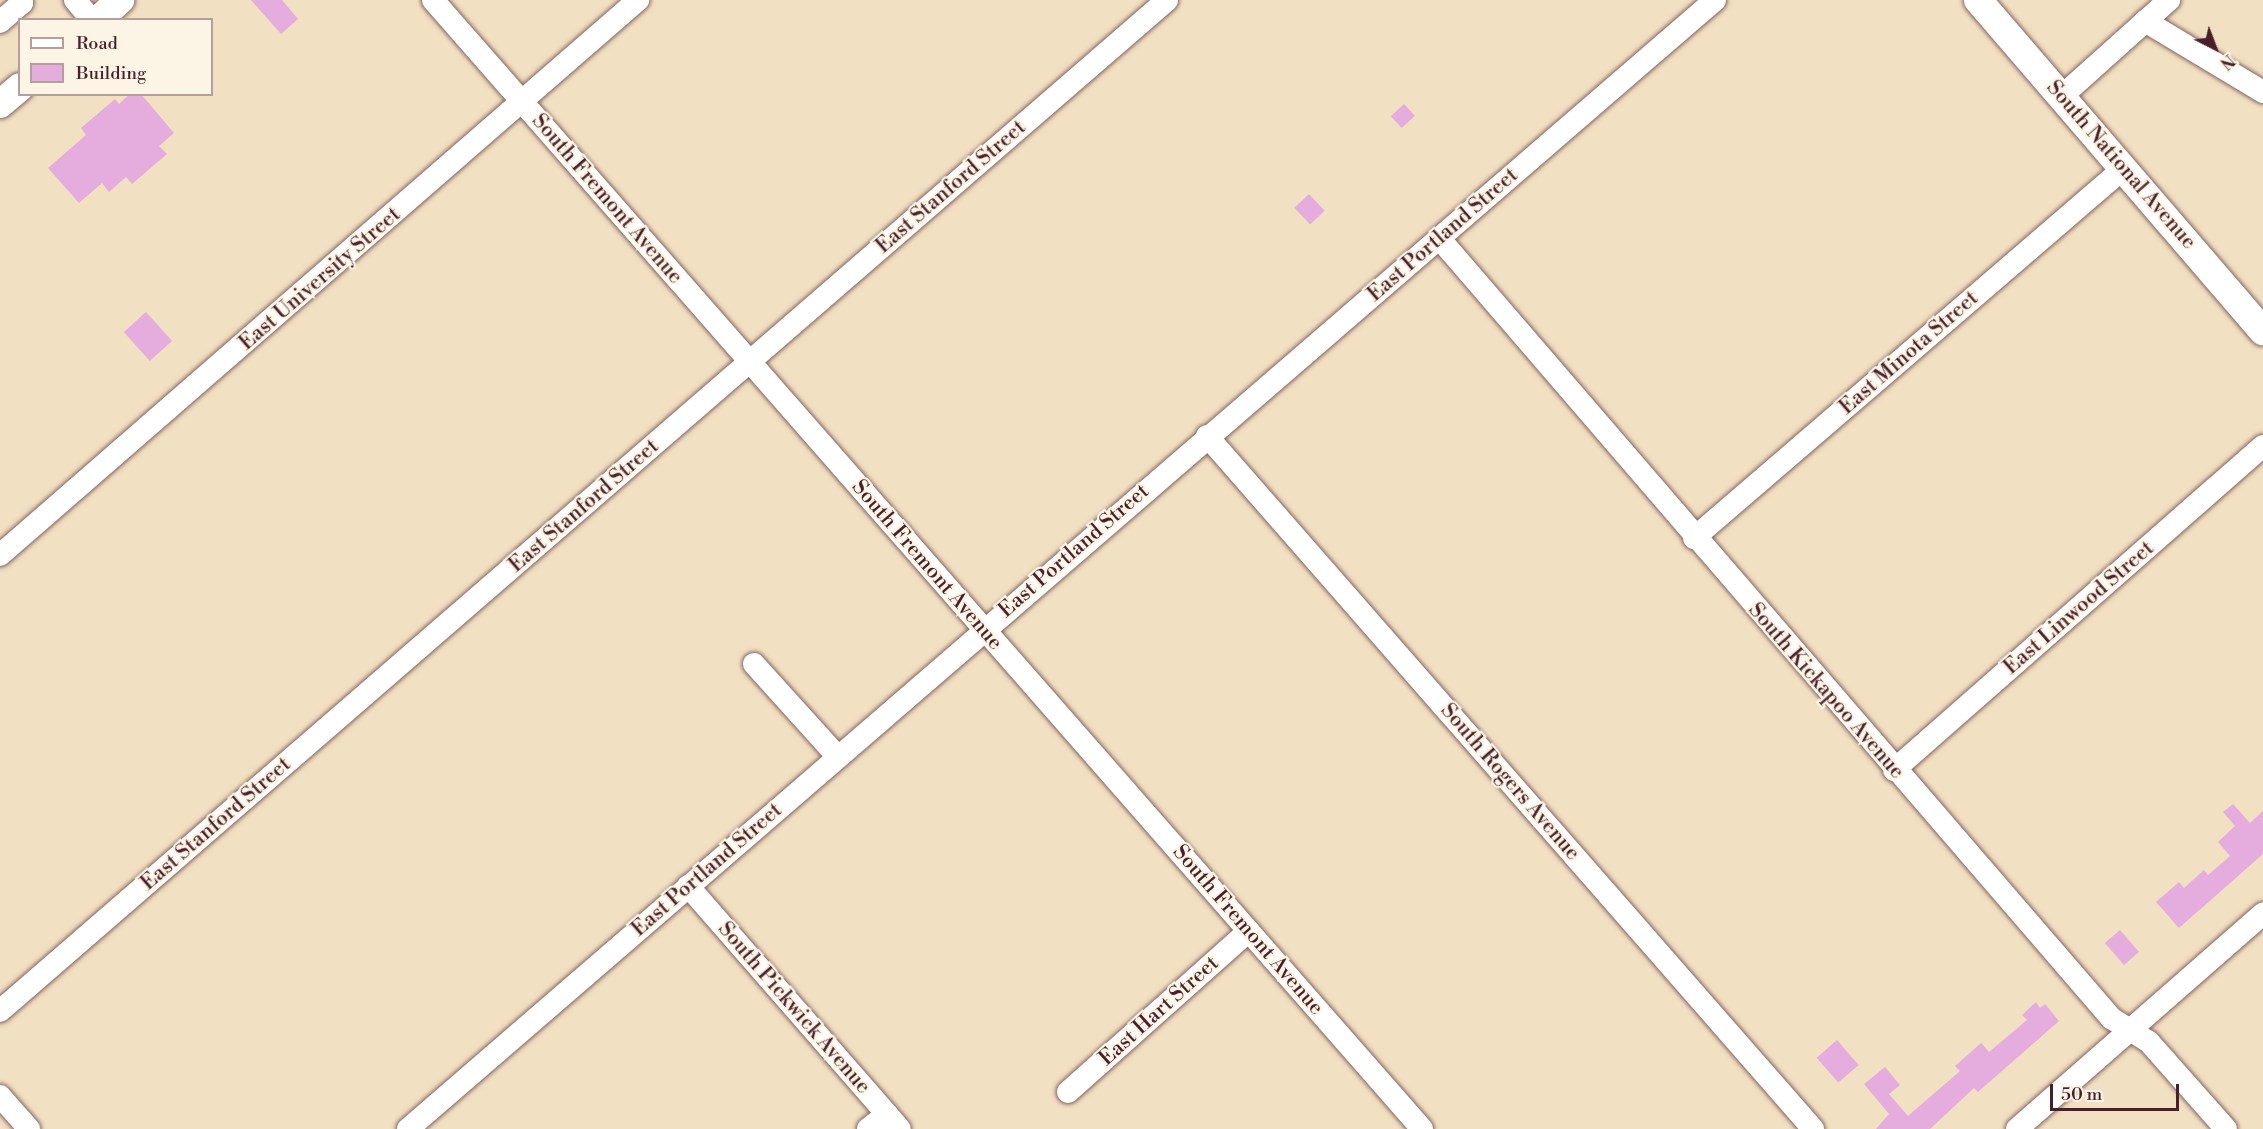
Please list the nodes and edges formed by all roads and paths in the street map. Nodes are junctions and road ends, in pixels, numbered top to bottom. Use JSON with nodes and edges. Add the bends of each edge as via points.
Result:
{"nodes":[{"id":1,"x":20,"y":0,"type":"edge"},
{"id":2,"x":75,"y":0,"type":"edge"},
{"id":3,"x":120,"y":0,"type":"edge"},
{"id":4,"x":433,"y":0,"type":"edge"},
{"id":5,"x":638,"y":0,"type":"edge"},
{"id":6,"x":1167,"y":0,"type":"edge"},
{"id":7,"x":1715,"y":0,"type":"edge"},
{"id":8,"x":1978,"y":0,"type":"edge"},
{"id":9,"x":2169,"y":0,"type":"edge"},
{"id":10,"x":90,"y":18,"type":"edge"},
{"id":11,"x":100,"y":18,"type":"edge"},
{"id":12,"x":2145,"y":21,"type":"junction"},
{"id":13,"x":0,"y":22,"type":"edge"},
{"id":14,"x":18,"y":89,"type":"edge"},
{"id":15,"x":2263,"y":92,"type":"edge"},
{"id":16,"x":2062,"y":96,"type":"junction"},
{"id":17,"x":520,"y":101,"type":"junction"},
{"id":18,"x":0,"y":104,"type":"edge"},
{"id":19,"x":2124,"y":168,"type":"junction"},
{"id":20,"x":1439,"y":238,"type":"junction"},
{"id":21,"x":2263,"y":331,"type":"edge"},
{"id":22,"x":749,"y":362,"type":"junction"},
{"id":23,"x":1207,"y":436,"type":"junction"},
{"id":24,"x":2263,"y":446,"type":"edge"},
{"id":25,"x":1694,"y":538,"type":"junction"},
{"id":26,"x":0,"y":555,"type":"edge"},
{"id":27,"x":983,"y":629,"type":"junction"},
{"id":28,"x":754,"y":664,"type":"dead end"},
{"id":29,"x":837,"y":756,"type":"junction"},
{"id":30,"x":1894,"y":770,"type":"junction"},
{"id":31,"x":688,"y":886,"type":"junction"},
{"id":32,"x":2263,"y":914,"type":"edge"},
{"id":33,"x":1249,"y":931,"type":"junction"},
{"id":34,"x":0,"y":1011,"type":"edge"},
{"id":35,"x":2129,"y":1031,"type":"junction"},
{"id":36,"x":1068,"y":1092,"type":"dead end"},
{"id":37,"x":0,"y":1096,"type":"edge"},
{"id":38,"x":893,"y":1121,"type":"edge"},
{"id":39,"x":28,"y":1129,"type":"edge"},
{"id":40,"x":408,"y":1129,"type":"edge"},
{"id":41,"x":868,"y":1129,"type":"edge"},
{"id":42,"x":1422,"y":1129,"type":"edge"},
{"id":43,"x":1813,"y":1129,"type":"edge"},
{"id":44,"x":2017,"y":1129,"type":"edge"},
{"id":45,"x":2226,"y":1129,"type":"edge"}],
"edges":[{"from":1,"to":13,"type":"street","via":[[22,3]]},
{"from":2,"to":10,"type":"street"},
{"from":3,"to":11,"type":"main road"},
{"from":4,"to":17,"type":"street","name":"South Fremont Avenue"},
{"from":5,"to":17,"type":"street","name":"East University Street"},
{"from":6,"to":22,"type":"street","name":"East Stanford Street"},
{"from":7,"to":20,"type":"street","name":"East Portland Street"},
{"from":8,"to":16,"type":"main road","name":"South National Avenue"},
{"from":9,"to":12,"type":"street"},
{"from":12,"to":15,"type":"street"},
{"from":12,"to":16,"type":"street"},
{"from":14,"to":18,"type":"main road"},
{"from":16,"to":19,"type":"main road","name":"South National Avenue"},
{"from":17,"to":22,"type":"street","name":"South Fremont Avenue"},
{"from":17,"to":26,"type":"street","name":"East University Street"},
{"from":19,"to":21,"type":"main road","name":"South National Avenue"},
{"from":19,"to":25,"type":"street","name":"East Minota Street"},
{"from":20,"to":23,"type":"street","name":"East Portland Street"},
{"from":20,"to":25,"type":"street","name":"South Kickapoo Avenue"},
{"from":22,"to":27,"type":"street","name":"South Fremont Avenue"},
{"from":22,"to":34,"type":"street","name":"East Stanford Street"},
{"from":23,"to":27,"type":"street","name":"East Portland Street"},
{"from":23,"to":43,"type":"street","name":"South Rogers Avenue"},
{"from":24,"to":30,"type":"street","name":"East Linwood Street"},
{"from":25,"to":30,"type":"street","name":"South Kickapoo Avenue"},
{"from":27,"to":29,"type":"street","name":"East Portland Street"},
{"from":27,"to":33,"type":"street","name":"South Fremont Avenue"},
{"from":28,"to":29,"type":"street"},
{"from":29,"to":31,"type":"street","name":"East Portland Street"},
{"from":30,"to":35,"type":"street","name":"South Kickapoo Avenue","via":[[2111,1018]]},
{"from":31,"to":38,"type":"street","name":"South Pickwick Avenue"},
{"from":31,"to":40,"type":"street","name":"East Portland Street"},
{"from":32,"to":35,"type":"street"},
{"from":33,"to":36,"type":"street","name":"East Hart Street"},
{"from":33,"to":42,"type":"street","name":"South Fremont Avenue"},
{"from":35,"to":44,"type":"street"},
{"from":35,"to":45,"type":"street","name":"South Kickapoo Avenue","via":[[2149,1042]]},
{"from":37,"to":39,"type":"street"},
{"from":38,"to":41,"type":"street"}]}
